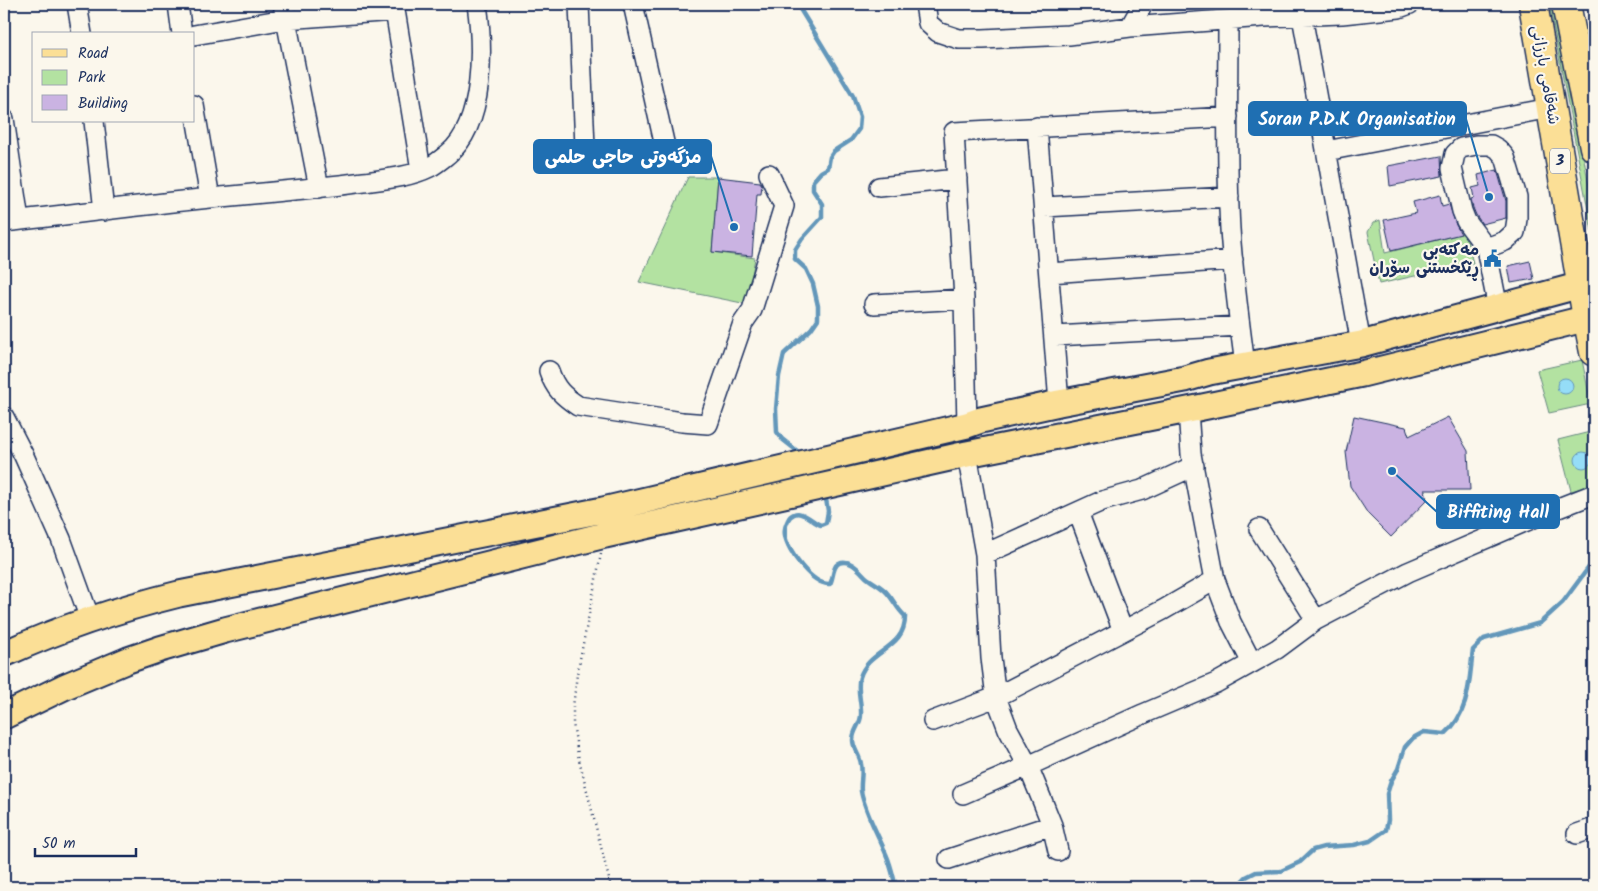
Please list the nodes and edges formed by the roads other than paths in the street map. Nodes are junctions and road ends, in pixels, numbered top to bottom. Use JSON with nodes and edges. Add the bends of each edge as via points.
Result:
{"nodes":[{"id":1,"x":77,"y":4,"type":"edge"},
{"id":2,"x":178,"y":4,"type":"edge"},
{"id":3,"x":476,"y":4,"type":"edge"},
{"id":4,"x":579,"y":4,"type":"edge"},
{"id":5,"x":634,"y":4,"type":"edge"},
{"id":6,"x":925,"y":4,"type":"edge"},
{"id":7,"x":1143,"y":4,"type":"edge"},
{"id":8,"x":1410,"y":4,"type":"edge"},
{"id":9,"x":1533,"y":4,"type":"edge"},
{"id":10,"x":1566,"y":4,"type":"edge"},
{"id":11,"x":394,"y":7,"type":"edge"},
{"id":12,"x":1266,"y":10,"type":"edge"},
{"id":13,"x":284,"y":12,"type":"edge"},
{"id":14,"x":1302,"y":16,"type":"junction"},
{"id":15,"x":1228,"y":20,"type":"junction"},
{"id":16,"x":1130,"y":28,"type":"junction"},
{"id":17,"x":82,"y":32,"type":"edge"},
{"id":18,"x":182,"y":32,"type":"edge"},
{"id":19,"x":195,"y":35,"type":"edge"},
{"id":20,"x":1588,"y":90,"type":"edge"},
{"id":21,"x":1550,"y":108,"type":"junction"},
{"id":22,"x":195,"y":111,"type":"edge"},
{"id":23,"x":1228,"y":117,"type":"junction"},
{"id":24,"x":4,"y":118,"type":"edge"},
{"id":25,"x":94,"y":122,"type":"edge"},
{"id":26,"x":1037,"y":127,"type":"junction"},
{"id":27,"x":585,"y":147,"type":"dead end"},
{"id":28,"x":1594,"y":147,"type":"edge"},
{"id":29,"x":1326,"y":151,"type":"junction"},
{"id":30,"x":668,"y":160,"type":"dead end"},
{"id":31,"x":421,"y":170,"type":"junction"},
{"id":32,"x":768,"y":174,"type":"dead end"},
{"id":33,"x":957,"y":180,"type":"junction"},
{"id":34,"x":879,"y":187,"type":"dead end"},
{"id":35,"x":319,"y":188,"type":"junction"},
{"id":36,"x":1229,"y":197,"type":"junction"},
{"id":37,"x":210,"y":198,"type":"junction"},
{"id":38,"x":1044,"y":207,"type":"junction"},
{"id":39,"x":104,"y":211,"type":"junction"},
{"id":40,"x":12,"y":221,"type":"edge"},
{"id":41,"x":1486,"y":248,"type":"junction"},
{"id":42,"x":1233,"y":260,"type":"junction"},
{"id":43,"x":1049,"y":273,"type":"junction"},
{"id":44,"x":1588,"y":282,"type":"edge"},
{"id":45,"x":964,"y":299,"type":"junction"},
{"id":46,"x":874,"y":304,"type":"dead end"},
{"id":47,"x":1498,"y":308,"type":"junction"},
{"id":48,"x":1591,"y":317,"type":"edge"},
{"id":49,"x":1240,"y":326,"type":"junction"},
{"id":50,"x":1055,"y":336,"type":"junction"},
{"id":51,"x":1361,"y":344,"type":"junction"},
{"id":52,"x":1594,"y":352,"type":"edge"},
{"id":53,"x":1245,"y":366,"type":"junction"},
{"id":54,"x":549,"y":371,"type":"dead end"},
{"id":55,"x":1060,"y":403,"type":"junction"},
{"id":56,"x":1188,"y":410,"type":"junction"},
{"id":57,"x":4,"y":417,"type":"edge"},
{"id":58,"x":967,"y":425,"type":"junction"},
{"id":59,"x":967,"y":454,"type":"junction"},
{"id":60,"x":1194,"y":466,"type":"junction"},
{"id":61,"x":1594,"y":494,"type":"edge"},
{"id":62,"x":602,"y":510,"type":"junction"},
{"id":63,"x":1078,"y":512,"type":"junction"},
{"id":64,"x":1259,"y":529,"type":"dead end"},
{"id":65,"x":605,"y":536,"type":"junction"},
{"id":66,"x":985,"y":554,"type":"junction"},
{"id":67,"x":1215,"y":580,"type":"junction"},
{"id":68,"x":90,"y":619,"type":"junction"},
{"id":69,"x":1316,"y":620,"type":"junction"},
{"id":70,"x":1123,"y":631,"type":"junction"},
{"id":71,"x":4,"y":654,"type":"edge"},
{"id":72,"x":1252,"y":663,"type":"junction"},
{"id":73,"x":996,"y":697,"type":"junction"},
{"id":74,"x":4,"y":716,"type":"edge"},
{"id":75,"x":933,"y":721,"type":"dead end"},
{"id":76,"x":1028,"y":766,"type":"junction"},
{"id":77,"x":963,"y":794,"type":"dead end"},
{"id":78,"x":1052,"y":825,"type":"junction"},
{"id":79,"x":1058,"y":851,"type":"dead end"},
{"id":80,"x":949,"y":858,"type":"dead end"}],
"edges":[{"from":1,"to":17,"type":"street"},
{"from":2,"to":18,"type":"street"},
{"from":3,"to":31,"type":"street","via":[[481,59],[475,107],[464,135],[450,153]]},
{"from":4,"to":27,"type":"street"},
{"from":5,"to":30,"type":"street"},
{"from":6,"to":16,"type":"street","via":[[928,23],[938,32],[959,39],[1069,35]]},
{"from":7,"to":16,"type":"street"},
{"from":8,"to":14,"type":"street","via":[[1398,8]]},
{"from":9,"to":21,"type":"highway","name":"شەقامی بارزانی","number":"3"},
{"from":10,"to":20,"type":"highway","name":"شەقامی بارزانی","number":"3"},
{"from":11,"to":13,"type":"street"},
{"from":11,"to":31,"type":"street"},
{"from":12,"to":14,"type":"street"},
{"from":12,"to":15,"type":"street"},
{"from":13,"to":19,"type":"street"},
{"from":13,"to":35,"type":"street"},
{"from":14,"to":29,"type":"street"},
{"from":15,"to":16,"type":"street"},
{"from":15,"to":23,"type":"street"},
{"from":20,"to":28,"type":"highway","name":"شەقامی بارزانی","number":"3"},
{"from":21,"to":29,"type":"street"},
{"from":21,"to":44,"type":"highway","name":"شەقامی بارزانی","number":"3"},
{"from":22,"to":37,"type":"street"},
{"from":23,"to":26,"type":"street"},
{"from":23,"to":36,"type":"street"},
{"from":24,"to":40,"type":"street"},
{"from":25,"to":39,"type":"street"},
{"from":26,"to":33,"type":"street","via":[[954,132]]},
{"from":26,"to":38,"type":"street"},
{"from":29,"to":51,"type":"street"},
{"from":31,"to":35,"type":"street","via":[[400,177]]},
{"from":32,"to":54,"type":"street","via":[[784,206],[752,310],[744,323],[708,424],[578,406],[554,385]]},
{"from":33,"to":34,"type":"street"},
{"from":33,"to":45,"type":"street"},
{"from":35,"to":37,"type":"street"},
{"from":36,"to":38,"type":"street"},
{"from":36,"to":42,"type":"street"},
{"from":37,"to":39,"type":"street"},
{"from":38,"to":43,"type":"street"},
{"from":39,"to":40,"type":"street"},
{"from":41,"to":41,"type":"street","via":[[1466,221],[1452,168],[1456,154],[1462,148],[1476,145],[1491,145],[1506,157],[1517,198],[1515,232],[1504,241]]},
{"from":41,"to":47,"type":"street"},
{"from":42,"to":43,"type":"street"},
{"from":42,"to":49,"type":"street"},
{"from":43,"to":50,"type":"street"},
{"from":44,"to":47,"type":"main road"},
{"from":44,"to":48,"type":"highway","name":"شەقامی بارزانی","number":"3"},
{"from":45,"to":46,"type":"street"},
{"from":45,"to":58,"type":"street"},
{"from":47,"to":51,"type":"main road"},
{"from":48,"to":52,"type":"highway","name":"شەقامی بارزانی","number":"3"},
{"from":48,"to":56,"type":"main road","via":[[1362,374]]},
{"from":49,"to":50,"type":"street"},
{"from":49,"to":53,"type":"street"},
{"from":50,"to":55,"type":"street"},
{"from":51,"to":53,"type":"main road"},
{"from":53,"to":55,"type":"main road"},
{"from":55,"to":58,"type":"main road"},
{"from":56,"to":59,"type":"main road"},
{"from":56,"to":60,"type":"street"},
{"from":57,"to":68,"type":"street","via":[[62,539]]},
{"from":58,"to":62,"type":"main road"},
{"from":59,"to":65,"type":"main road"},
{"from":59,"to":66,"type":"street"},
{"from":60,"to":63,"type":"street","via":[[1142,490],[1102,501]]},
{"from":60,"to":67,"type":"street"},
{"from":61,"to":69,"type":"street","via":[[1417,568]]},
{"from":62,"to":65,"type":"main road"},
{"from":62,"to":68,"type":"main road","via":[[179,594]]},
{"from":63,"to":66,"type":"street"},
{"from":63,"to":70,"type":"street"},
{"from":64,"to":69,"type":"street"},
{"from":65,"to":74,"type":"main road","via":[[160,649],[97,672]]},
{"from":66,"to":73,"type":"street"},
{"from":67,"to":70,"type":"street"},
{"from":67,"to":72,"type":"street"},
{"from":68,"to":71,"type":"main road"},
{"from":69,"to":72,"type":"street"},
{"from":70,"to":73,"type":"street"},
{"from":72,"to":76,"type":"street","via":[[1216,683]]},
{"from":73,"to":75,"type":"street"},
{"from":73,"to":76,"type":"street","via":[[1008,729]]},
{"from":76,"to":77,"type":"street"},
{"from":76,"to":78,"type":"street"},
{"from":78,"to":79,"type":"street"},
{"from":78,"to":80,"type":"street"}]}
